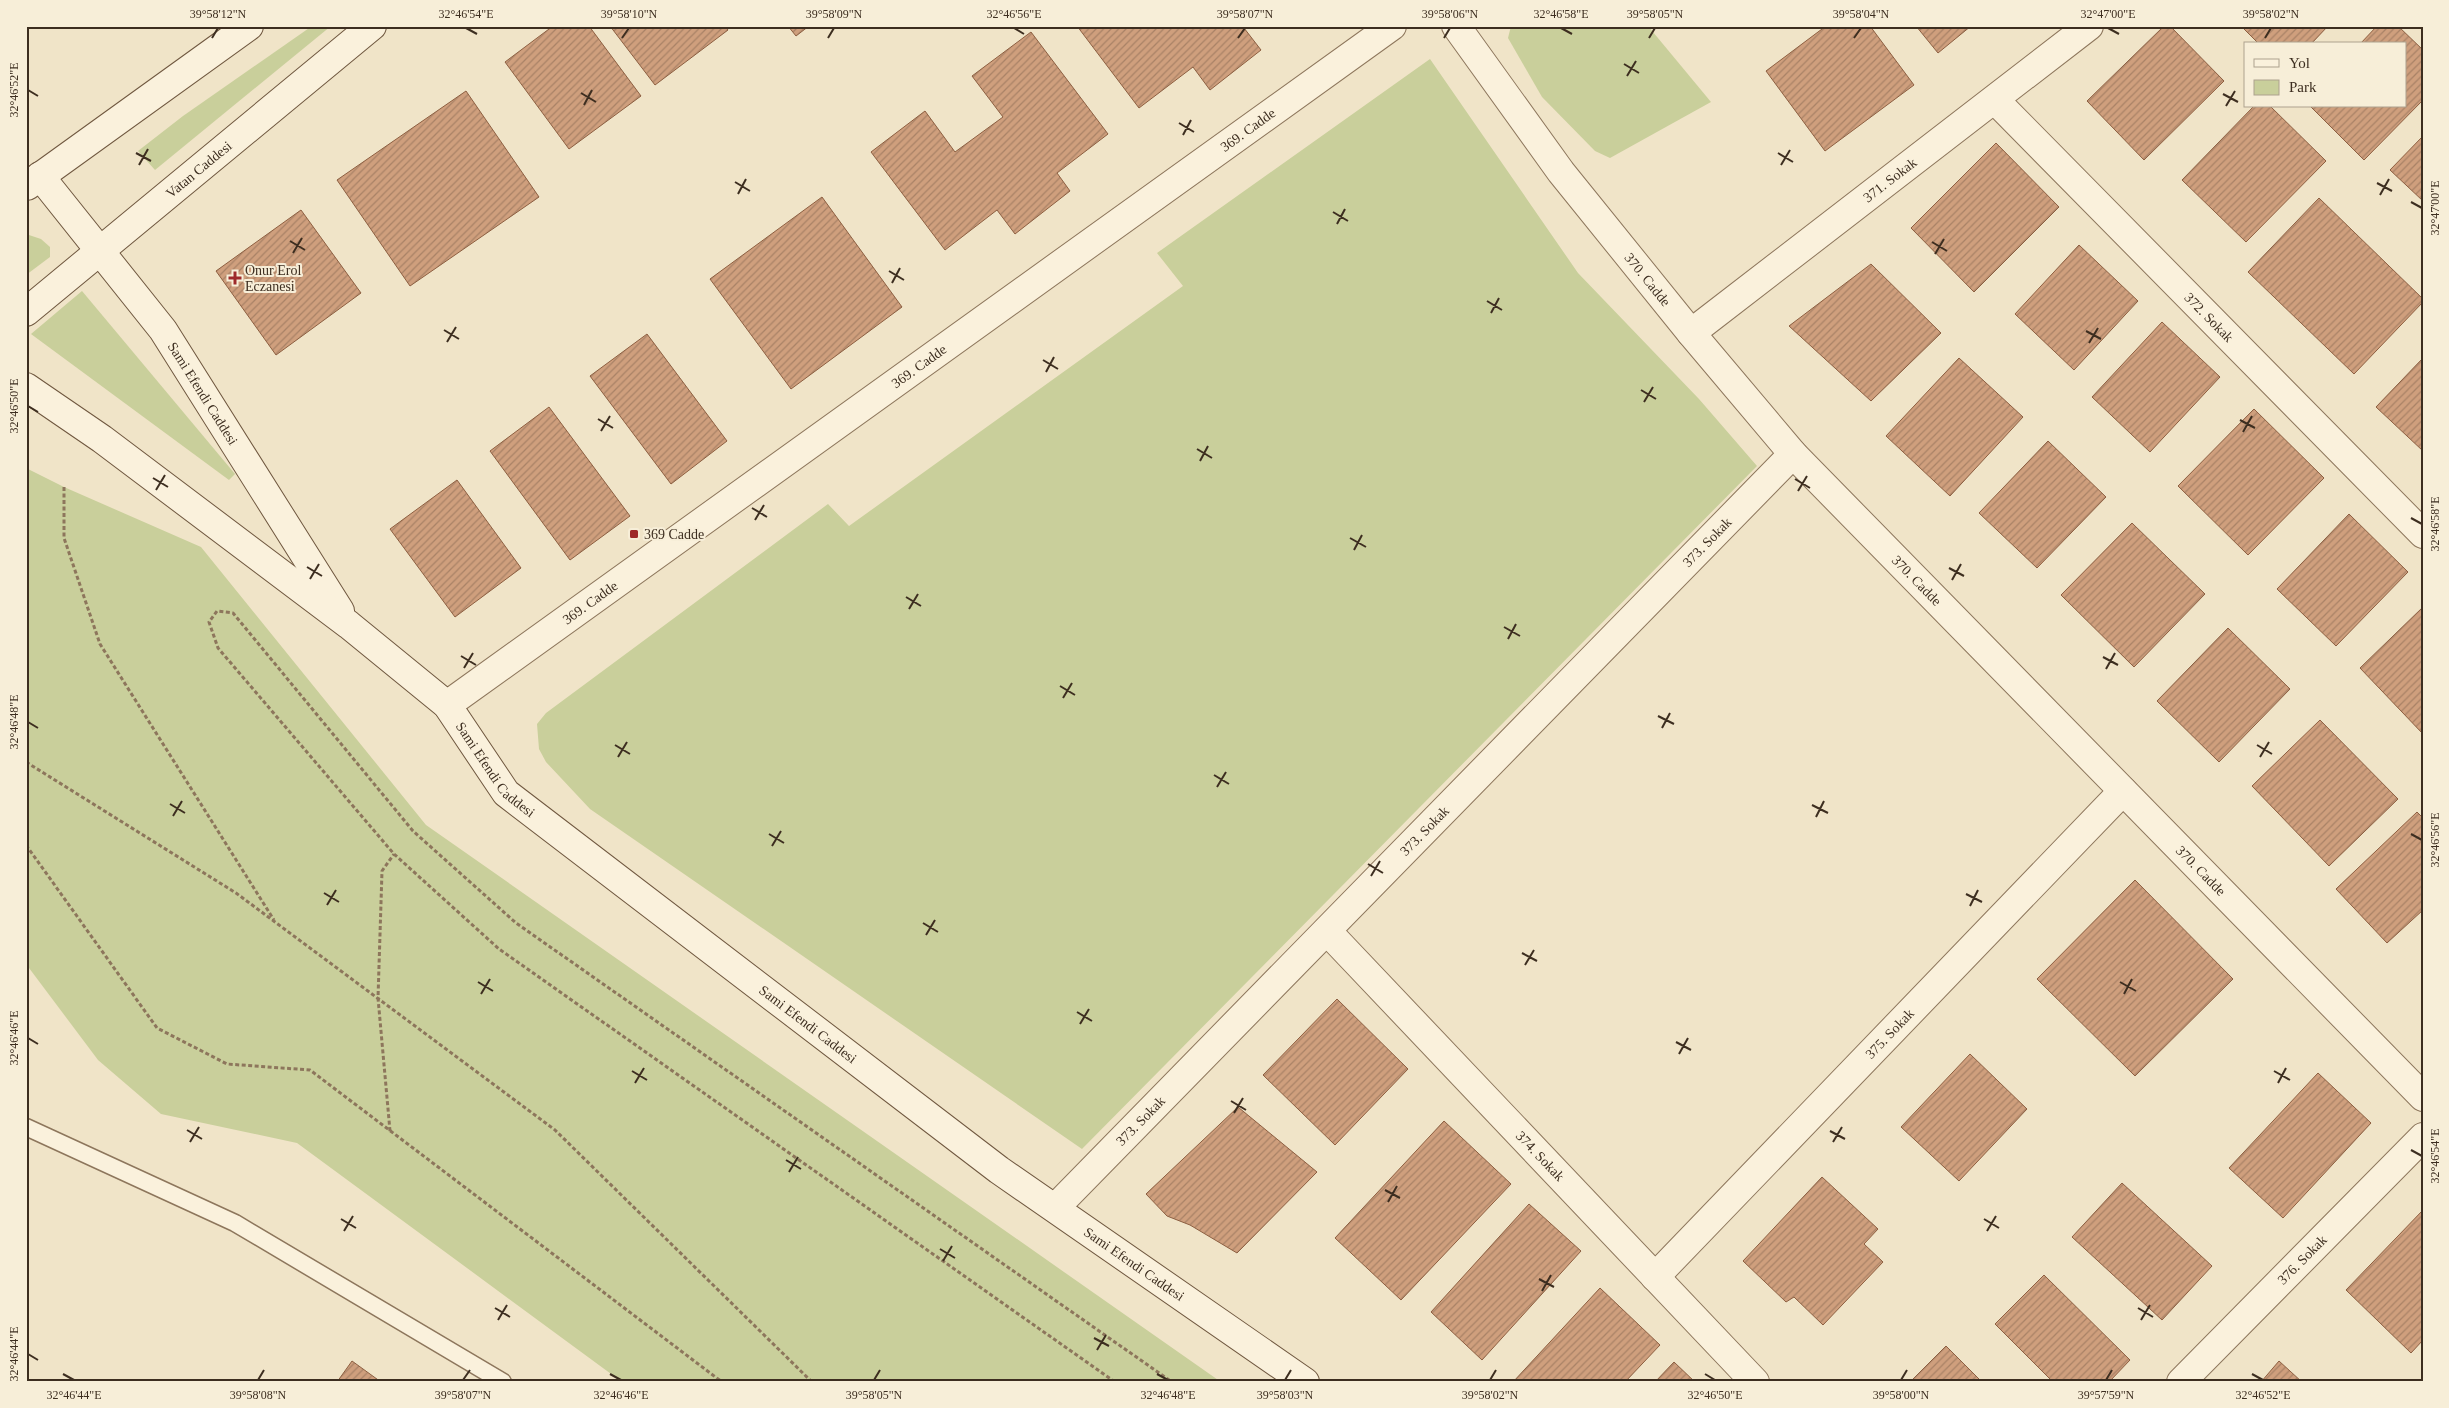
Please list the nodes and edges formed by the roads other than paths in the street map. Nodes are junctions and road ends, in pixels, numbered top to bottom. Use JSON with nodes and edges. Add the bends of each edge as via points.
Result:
{"nodes":[{"id":1,"x":248,"y":26,"type":"edge"},
{"id":2,"x":372,"y":26,"type":"edge"},
{"id":3,"x":1392,"y":26,"type":"edge"},
{"id":4,"x":1456,"y":26,"type":"edge"},
{"id":5,"x":2089,"y":26,"type":"edge"},
{"id":6,"x":1995,"y":100,"type":"junction"},
{"id":7,"x":33,"y":181,"type":"edge"},
{"id":8,"x":100,"y":251,"type":"junction"},
{"id":9,"x":26,"y":312,"type":"edge"},
{"id":10,"x":1691,"y":333,"type":"junction"},
{"id":11,"x":26,"y":387,"type":"edge"},
{"id":12,"x":1793,"y":454,"type":"junction"},
{"id":13,"x":2423,"y":534,"type":"edge"},
{"id":14,"x":349,"y":625,"type":"junction"},
{"id":15,"x":447,"y":705,"type":"junction"},
{"id":16,"x":2123,"y":791,"type":"junction"},
{"id":17,"x":1326,"y":930,"type":"junction"},
{"id":18,"x":2423,"y":1097,"type":"edge"},
{"id":19,"x":26,"y":1128,"type":"edge"},
{"id":20,"x":2423,"y":1137,"type":"edge"},
{"id":21,"x":1055,"y":1208,"type":"junction"},
{"id":22,"x":1655,"y":1277,"type":"junction"},
{"id":23,"x":503,"y":1382,"type":"edge"},
{"id":24,"x":1305,"y":1382,"type":"edge"},
{"id":25,"x":1755,"y":1382,"type":"edge"},
{"id":26,"x":2181,"y":1382,"type":"edge"}],
"edges":[{"from":1,"to":7,"type":"street"},
{"from":2,"to":8,"type":"street","name":"Vatan Caddesi"},
{"from":3,"to":15,"type":"street","name":"369. Cadde"},
{"from":4,"to":10,"type":"street","name":"370. Cadde","via":[[1561,172]]},
{"from":5,"to":6,"type":"street","name":"371. Sokak"},
{"from":6,"to":10,"type":"street","name":"371. Sokak"},
{"from":6,"to":13,"type":"street","name":"372. Sokak"},
{"from":7,"to":8,"type":"street","name":"Sami Efendi Caddesi"},
{"from":8,"to":9,"type":"street","name":"Vatan Caddesi"},
{"from":8,"to":14,"type":"street","name":"Sami Efendi Caddesi","via":[[163,330]]},
{"from":10,"to":12,"type":"street","name":"370. Cadde"},
{"from":11,"to":14,"type":"street","name":"Sami Efendi Caddesi","via":[[102,438]]},
{"from":12,"to":16,"type":"street","name":"370. Cadde"},
{"from":12,"to":17,"type":"street","name":"373. Sokak"},
{"from":14,"to":15,"type":"street","name":"Sami Efendi Caddesi"},
{"from":15,"to":21,"type":"street","name":"Sami Efendi Caddesi","via":[[506,793],[999,1170]]},
{"from":16,"to":18,"type":"street","name":"370. Cadde"},
{"from":16,"to":22,"type":"street","name":"375. Sokak"},
{"from":17,"to":21,"type":"street","name":"373. Sokak"},
{"from":17,"to":22,"type":"street","name":"374. Sokak"},
{"from":19,"to":23,"type":"lane","via":[[236,1222]]},
{"from":20,"to":26,"type":"street","name":"376. Sokak"},
{"from":21,"to":24,"type":"street","name":"Sami Efendi Caddesi"},
{"from":22,"to":25,"type":"street","name":"374. Sokak"}]}
